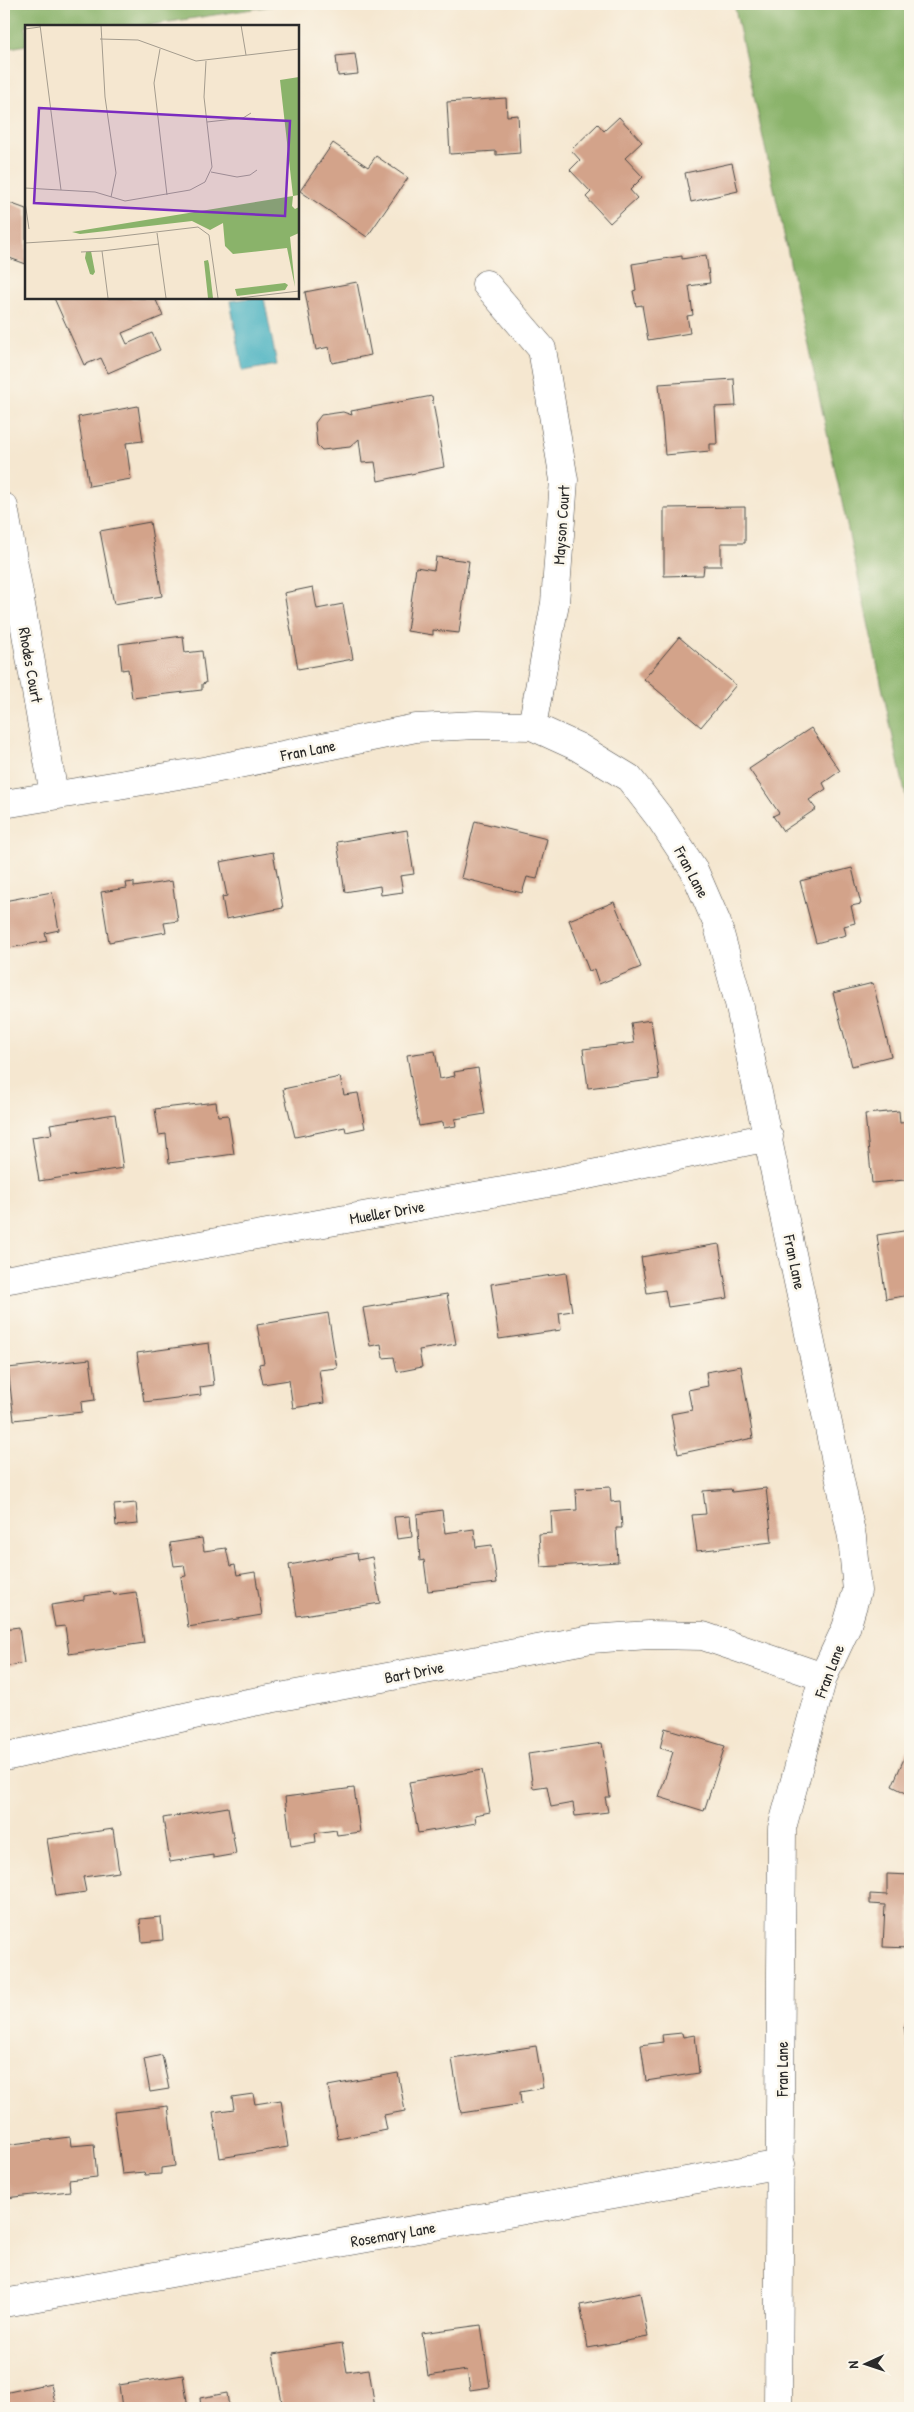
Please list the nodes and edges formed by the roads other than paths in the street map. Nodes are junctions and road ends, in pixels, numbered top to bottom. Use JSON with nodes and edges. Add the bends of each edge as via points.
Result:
{"nodes":[{"id":1,"x":486,"y":284,"type":"dead end"},
{"id":2,"x":4,"y":507,"type":"edge"},
{"id":3,"x":532,"y":726,"type":"junction"},
{"id":4,"x":54,"y":795,"type":"junction"},
{"id":5,"x":4,"y":804,"type":"edge"},
{"id":6,"x":769,"y":1137,"type":"junction"},
{"id":7,"x":4,"y":1280,"type":"edge"},
{"id":8,"x":823,"y":1677,"type":"junction"},
{"id":9,"x":4,"y":1757,"type":"edge"},
{"id":10,"x":782,"y":2164,"type":"junction"},
{"id":11,"x":4,"y":2303,"type":"edge"},
{"id":12,"x":778,"y":2408,"type":"edge"}],
"edges":[{"from":1,"to":3,"type":"street","name":"Mayson Court","via":[[542,349],[564,480],[555,603]]},
{"from":2,"to":4,"type":"street","name":"Rhodes Court"},
{"from":3,"to":4,"type":"street","name":"Fran Lane","via":[[416,728],[209,770]]},
{"from":3,"to":6,"type":"street","name":"Fran Lane","via":[[578,747],[629,778],[694,870],[717,923]]},
{"from":4,"to":5,"type":"street","name":"Fran Lane"},
{"from":6,"to":7,"type":"street","name":"Mueller Drive","via":[[554,1182]]},
{"from":6,"to":8,"type":"street","name":"Fran Lane","via":[[852,1536],[857,1590],[846,1628]]},
{"from":8,"to":9,"type":"street","name":"Bart Drive","via":[[703,1636],[591,1639],[248,1703]]},
{"from":8,"to":10,"type":"street","name":"Fran Lane","via":[[782,1828]]},
{"from":10,"to":11,"type":"street","name":"Rosemary Lane"},
{"from":10,"to":12,"type":"street","name":"Fran Lane"}]}
